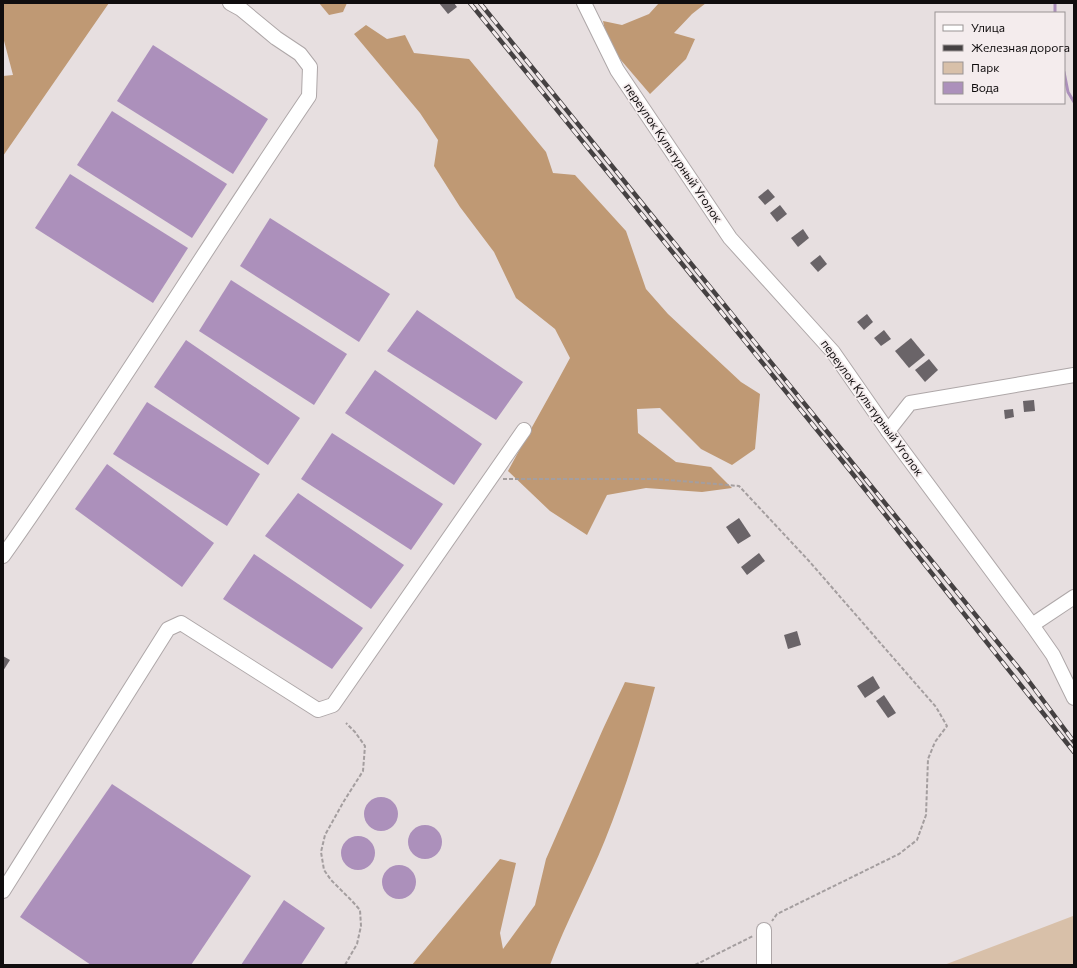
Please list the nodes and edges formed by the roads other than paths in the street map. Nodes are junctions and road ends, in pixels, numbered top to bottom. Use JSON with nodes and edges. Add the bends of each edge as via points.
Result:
{"nodes":[{"id":1,"x":230,"y":3,"type":"edge"},
{"id":2,"x":584,"y":3,"type":"edge"},
{"id":3,"x":1074,"y":375,"type":"edge"},
{"id":4,"x":524,"y":430,"type":"dead end"},
{"id":5,"x":888,"y":431,"type":"junction"},
{"id":6,"x":3,"y":556,"type":"edge"},
{"id":7,"x":1074,"y":597,"type":"edge"},
{"id":8,"x":1032,"y":625,"type":"junction"},
{"id":9,"x":1074,"y":698,"type":"edge"},
{"id":10,"x":3,"y":890,"type":"edge"},
{"id":11,"x":764,"y":930,"type":"road end"},
{"id":12,"x":764,"y":965,"type":"edge"}],
"edges":[{"from":1,"to":6,"type":"street","via":[[300,54],[310,67],[309,96],[177,294],[105,408]]},
{"from":2,"to":5,"type":"street","name":"переулок Культурный Уголок","via":[[617,70],[730,238],[833,352]]},
{"from":3,"to":5,"type":"street","via":[[910,404]]},
{"from":4,"to":10,"type":"street","via":[[333,705],[318,710],[181,623],[168,629]]},
{"from":5,"to":8,"type":"street","name":"переулок Культурный Уголок"},
{"from":7,"to":8,"type":"street"},
{"from":8,"to":9,"type":"street","name":"переулок Культурный Уголок","via":[[1053,655]]},
{"from":11,"to":12,"type":"street"}]}
